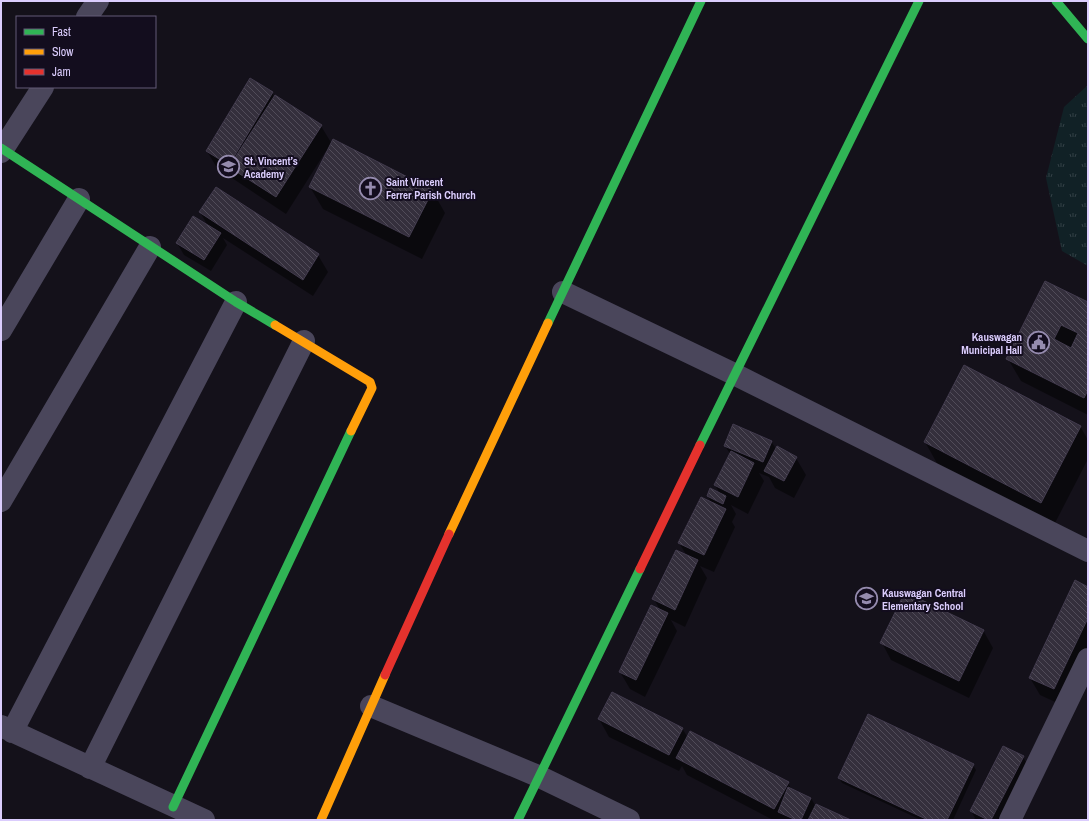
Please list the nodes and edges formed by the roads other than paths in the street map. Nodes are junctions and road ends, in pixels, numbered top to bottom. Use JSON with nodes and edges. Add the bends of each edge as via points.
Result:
{"nodes":[{"id":1,"x":98,"y":1,"type":"edge"},
{"id":2,"x":701,"y":1,"type":"edge"},
{"id":3,"x":919,"y":1,"type":"edge"},
{"id":4,"x":1056,"y":1,"type":"edge"},
{"id":5,"x":88,"y":16,"type":"edge"},
{"id":6,"x":1088,"y":39,"type":"edge"},
{"id":7,"x":41,"y":88,"type":"edge"},
{"id":8,"x":2,"y":150,"type":"edge"},
{"id":9,"x":79,"y":199,"type":"junction"},
{"id":10,"x":150,"y":247,"type":"junction"},
{"id":11,"x":563,"y":292,"type":"junction"},
{"id":12,"x":236,"y":302,"type":"junction"},
{"id":13,"x":1,"y":330,"type":"edge"},
{"id":14,"x":304,"y":341,"type":"junction"},
{"id":15,"x":734,"y":374,"type":"junction"},
{"id":16,"x":1,"y":501,"type":"edge"},
{"id":17,"x":1088,"y":551,"type":"edge"},
{"id":18,"x":1088,"y":659,"type":"edge"},
{"id":19,"x":371,"y":706,"type":"junction"},
{"id":20,"x":6,"y":729,"type":"edge"},
{"id":21,"x":90,"y":768,"type":"junction"},
{"id":22,"x":538,"y":776,"type":"junction"},
{"id":23,"x":173,"y":807,"type":"junction"},
{"id":24,"x":204,"y":820,"type":"edge"},
{"id":25,"x":321,"y":820,"type":"edge"},
{"id":26,"x":518,"y":820,"type":"edge"},
{"id":27,"x":629,"y":820,"type":"edge"},
{"id":28,"x":1010,"y":820,"type":"edge"}],
"edges":[{"from":1,"to":5,"type":"street"},
{"from":2,"to":11,"type":"main road"},
{"from":3,"to":15,"type":"main road"},
{"from":4,"to":6,"type":"main road"},
{"from":7,"to":8,"type":"street"},
{"from":8,"to":9,"type":"main road"},
{"from":9,"to":10,"type":"main road"},
{"from":9,"to":13,"type":"street"},
{"from":10,"to":12,"type":"main road"},
{"from":10,"to":16,"type":"street"},
{"from":11,"to":15,"type":"street"},
{"from":11,"to":19,"type":"main road"},
{"from":12,"to":14,"type":"main road"},
{"from":12,"to":20,"type":"street"},
{"from":14,"to":21,"type":"street"},
{"from":14,"to":23,"type":"main road","via":[[364,377],[372,388]]},
{"from":15,"to":17,"type":"street"},
{"from":15,"to":22,"type":"main road"},
{"from":18,"to":28,"type":"street"},
{"from":19,"to":22,"type":"street"},
{"from":19,"to":25,"type":"main road"},
{"from":20,"to":21,"type":"street"},
{"from":21,"to":23,"type":"street"},
{"from":22,"to":26,"type":"main road"},
{"from":22,"to":27,"type":"street"},
{"from":23,"to":24,"type":"street"}]}
